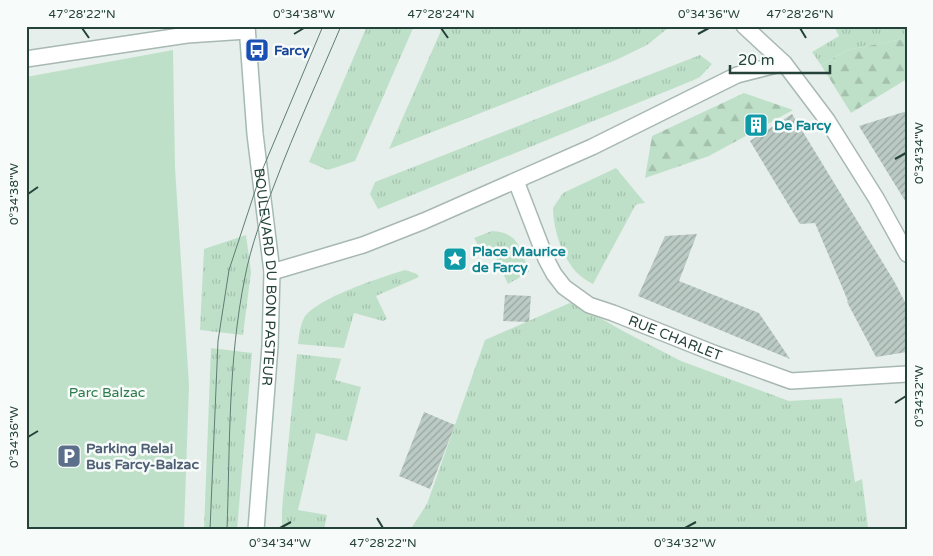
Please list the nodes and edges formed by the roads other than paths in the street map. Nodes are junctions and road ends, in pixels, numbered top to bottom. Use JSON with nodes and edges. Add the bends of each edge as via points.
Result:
{"nodes":[{"id":1,"x":744,"y":26,"type":"edge"},
{"id":2,"x":247,"y":29,"type":"edge"},
{"id":3,"x":26,"y":59,"type":"edge"},
{"id":4,"x":784,"y":63,"type":"junction"},
{"id":5,"x":516,"y":181,"type":"junction"},
{"id":6,"x":907,"y":254,"type":"edge"},
{"id":7,"x":272,"y":272,"type":"junction"},
{"id":8,"x":907,"y":374,"type":"edge"},
{"id":9,"x":256,"y":530,"type":"edge"}],
"edges":[{"from":1,"to":4,"type":"street"},
{"from":2,"to":3,"type":"street"},
{"from":2,"to":7,"type":"street","name":"BOULEVARD DU BON PASTEUR","via":[[255,134]]},
{"from":4,"to":5,"type":"street","via":[[737,75]]},
{"from":4,"to":6,"type":"street","via":[[827,120]]},
{"from":5,"to":7,"type":"street","via":[[363,245]]},
{"from":5,"to":8,"type":"street","name":"RUE CHARLET","via":[[554,274],[589,305],[791,381]]},
{"from":7,"to":9,"type":"street","name":"BOULEVARD DU BON PASTEUR","via":[[270,346]]}]}
